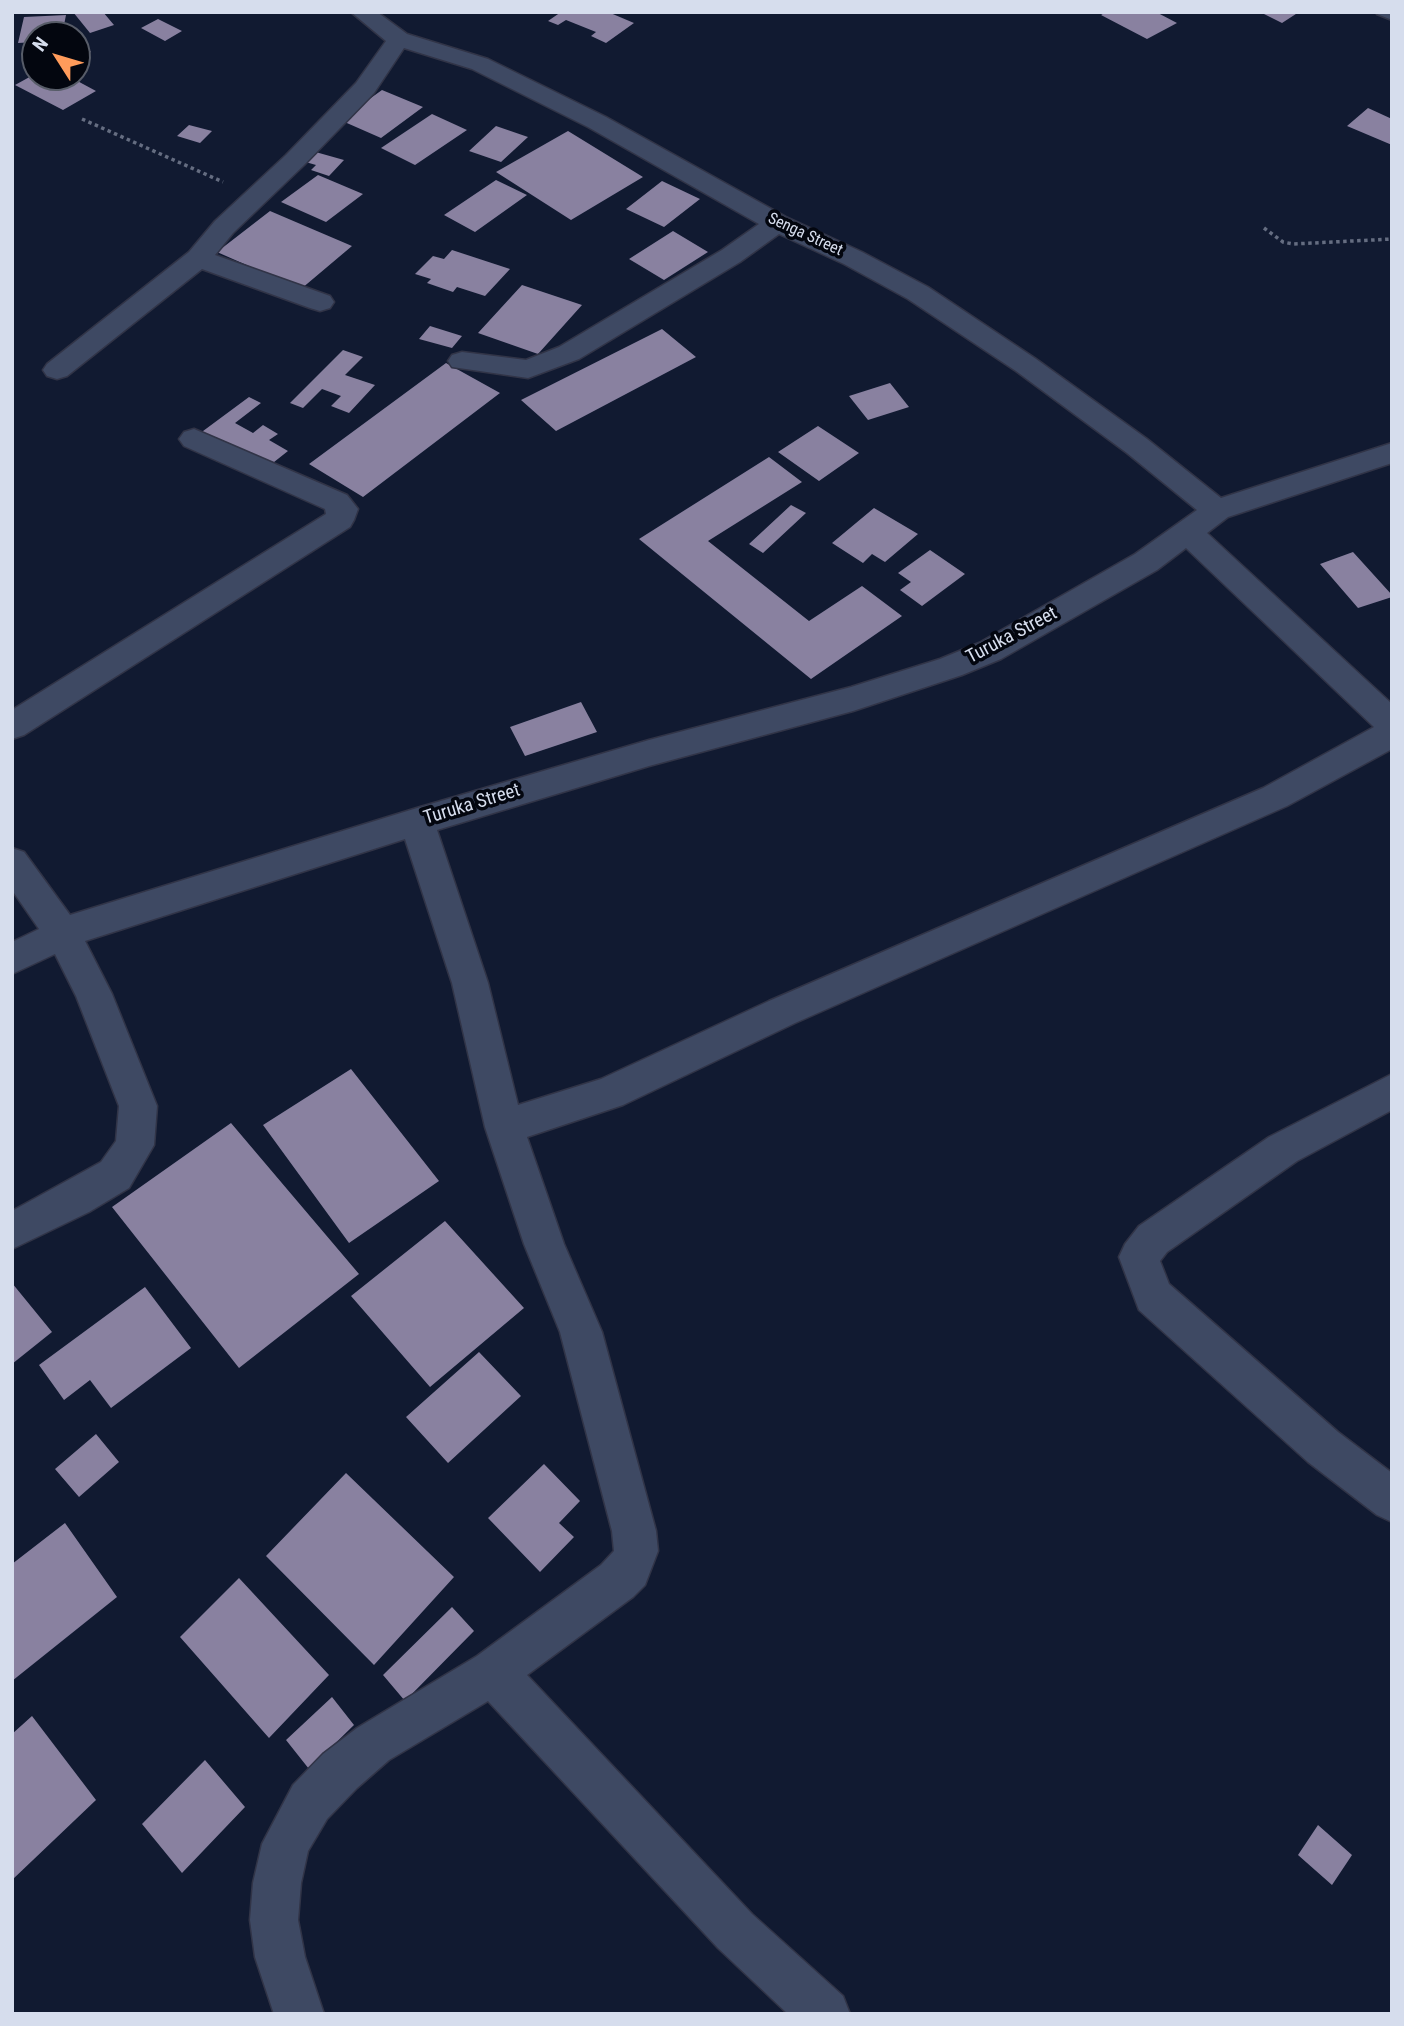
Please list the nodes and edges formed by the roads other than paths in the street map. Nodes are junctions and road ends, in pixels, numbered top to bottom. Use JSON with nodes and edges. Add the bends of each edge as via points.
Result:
{"nodes":[{"id":1,"x":362,"y":12,"type":"edge"},
{"id":2,"x":1381,"y":12,"type":"edge"},
{"id":3,"x":1392,"y":17,"type":"edge"},
{"id":4,"x":399,"y":38,"type":"junction"},
{"id":5,"x":777,"y":223,"type":"junction"},
{"id":6,"x":198,"y":258,"type":"junction"},
{"id":7,"x":320,"y":302,"type":"dead end"},
{"id":8,"x":462,"y":360,"type":"dead end"},
{"id":9,"x":57,"y":370,"type":"dead end"},
{"id":10,"x":194,"y":439,"type":"dead end"},
{"id":11,"x":1392,"y":453,"type":"edge"},
{"id":12,"x":1217,"y":510,"type":"junction"},
{"id":13,"x":1187,"y":532,"type":"junction"},
{"id":14,"x":1392,"y":724,"type":"edge"},
{"id":15,"x":12,"y":726,"type":"edge"},
{"id":16,"x":1392,"y":733,"type":"edge"},
{"id":17,"x":417,"y":822,"type":"junction"},
{"id":18,"x":12,"y":862,"type":"edge"},
{"id":19,"x":63,"y":934,"type":"junction"},
{"id":20,"x":12,"y":959,"type":"edge"},
{"id":21,"x":1392,"y":1091,"type":"edge"},
{"id":22,"x":504,"y":1127,"type":"junction"},
{"id":23,"x":12,"y":1231,"type":"edge"},
{"id":24,"x":1392,"y":1500,"type":"edge"},
{"id":25,"x":494,"y":1672,"type":"junction"},
{"id":26,"x":299,"y":2014,"type":"edge"},
{"id":27,"x":825,"y":2014,"type":"edge"}],
"edges":[{"from":1,"to":4,"type":"street","name":"Senga Street"},
{"from":2,"to":3,"type":"lane"},
{"from":4,"to":5,"type":"street","name":"Senga Street","via":[[480,64],[597,122]]},
{"from":4,"to":6,"type":"street","via":[[365,88]]},
{"from":5,"to":8,"type":"street","via":[[731,256],[569,353],[528,369]]},
{"from":5,"to":12,"type":"street","name":"Senga Street","via":[[918,293],[1137,446]]},
{"from":6,"to":7,"type":"street"},
{"from":6,"to":9,"type":"street"},
{"from":10,"to":15,"type":"street","via":[[336,502],[343,509],[339,520]]},
{"from":11,"to":12,"type":"street","name":"Turuka Street"},
{"from":12,"to":13,"type":"street","name":"Turuka Street"},
{"from":13,"to":14,"type":"street"},
{"from":13,"to":17,"type":"street","name":"Turuka Street","via":[[1146,562],[990,651],[951,667]]},
{"from":16,"to":22,"type":"street","via":[[1275,797],[782,1012],[610,1093]]},
{"from":17,"to":19,"type":"street","name":"Turuka Street"},
{"from":17,"to":22,"type":"street","via":[[470,983]]},
{"from":18,"to":19,"type":"street"},
{"from":19,"to":20,"type":"street","name":"Turuka Street"},
{"from":19,"to":23,"type":"street","via":[[94,994],[138,1106],[135,1145],[115,1175]]},
{"from":21,"to":24,"type":"street","via":[[1283,1149],[1153,1239],[1139,1257],[1153,1296],[1323,1447]]},
{"from":22,"to":25,"type":"street","via":[[544,1244],[581,1332],[636,1551],[629,1569],[617,1581]]},
{"from":25,"to":26,"type":"street","via":[[373,1744],[340,1771],[310,1802],[286,1844],[274,1920],[280,1958]]},
{"from":25,"to":27,"type":"street","via":[[735,1931]]}]}
